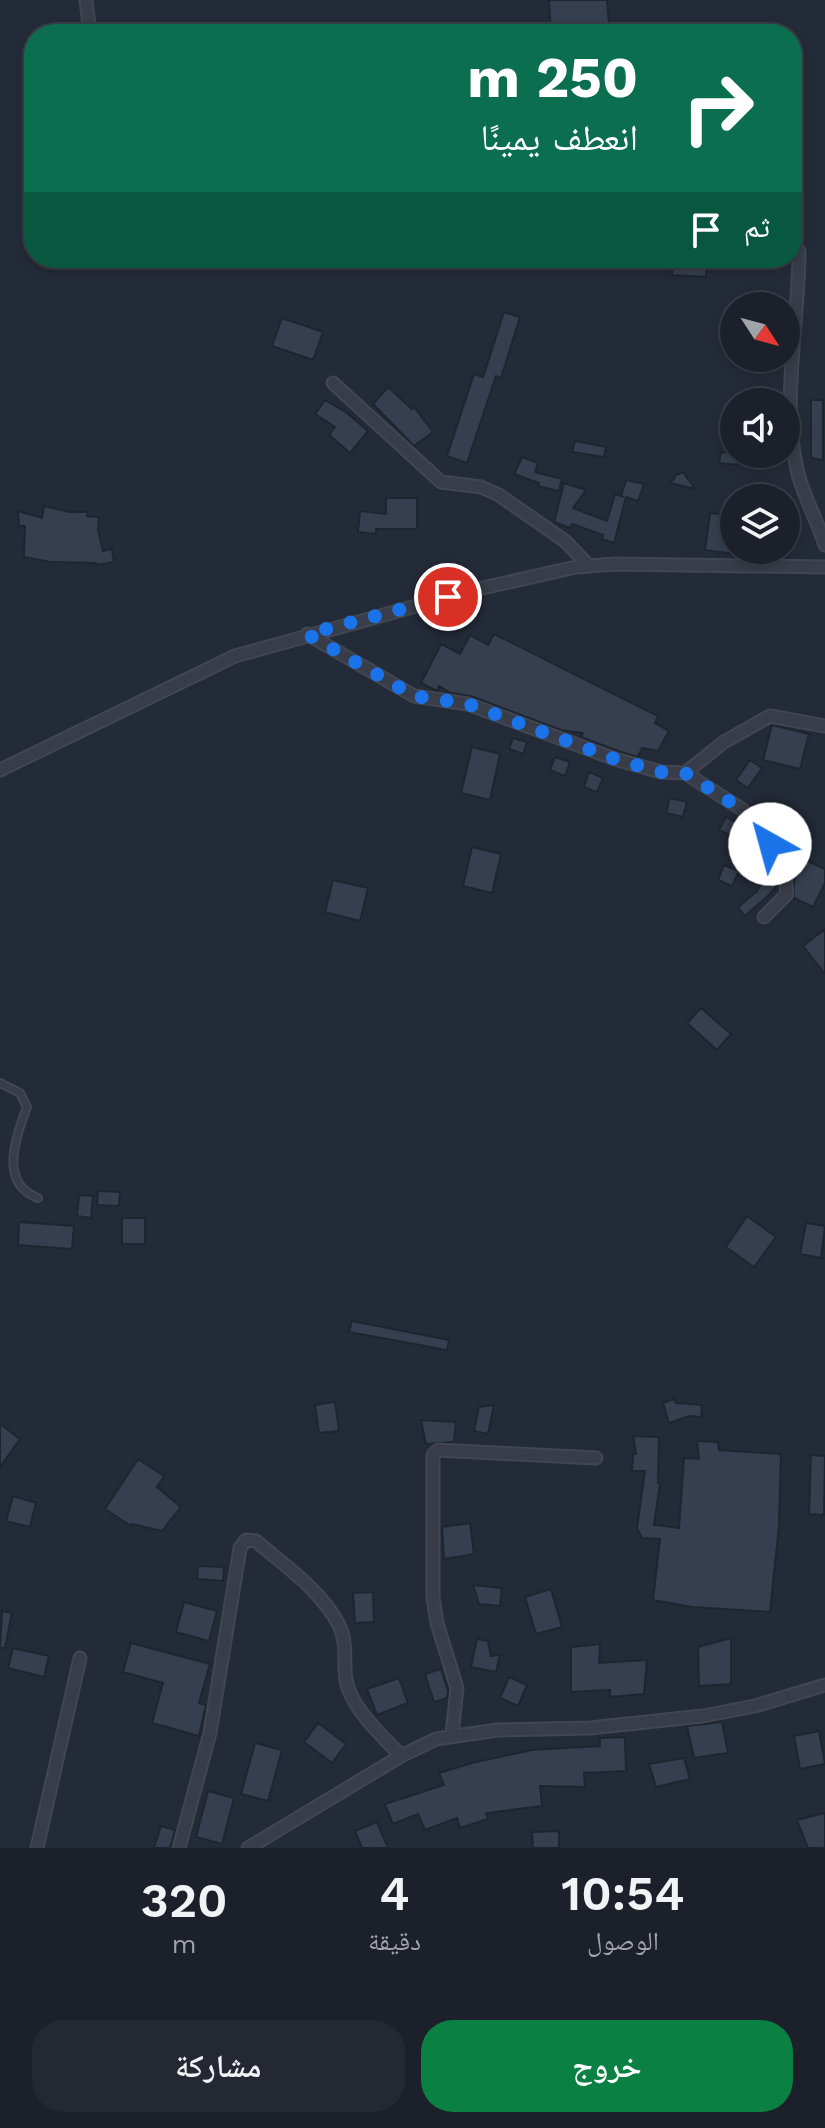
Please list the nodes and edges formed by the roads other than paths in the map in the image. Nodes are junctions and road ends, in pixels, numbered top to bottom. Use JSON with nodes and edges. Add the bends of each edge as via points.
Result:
{"nodes":[{"id":1,"x":86,"y":0,"type":"edge"},
{"id":2,"x":89,"y":24,"type":"edge"},
{"id":3,"x":799,"y":268,"type":"edge"},
{"id":4,"x":333,"y":383,"type":"dead end"},
{"id":5,"x":825,"y":545,"type":"edge"},
{"id":6,"x":589,"y":566,"type":"junction"},
{"id":7,"x":825,"y":567,"type":"edge"},
{"id":8,"x":307,"y":634,"type":"junction"},
{"id":9,"x":825,"y":726,"type":"edge"},
{"id":10,"x":0,"y":770,"type":"edge"},
{"id":11,"x":685,"y":773,"type":"junction"},
{"id":12,"x":764,"y":917,"type":"dead end"},
{"id":13,"x":0,"y":1083,"type":"edge"},
{"id":14,"x":38,"y":1198,"type":"dead end"},
{"id":15,"x":596,"y":1458,"type":"dead end"},
{"id":16,"x":80,"y":1658,"type":"dead end"},
{"id":17,"x":825,"y":1685,"type":"edge"},
{"id":18,"x":452,"y":1735,"type":"junction"},
{"id":19,"x":401,"y":1756,"type":"junction"},
{"id":20,"x":37,"y":1848,"type":"edge"},
{"id":21,"x":179,"y":1848,"type":"edge"},
{"id":22,"x":248,"y":1848,"type":"edge"}],
"edges":[{"from":1,"to":2,"type":"street"},
{"from":3,"to":5,"type":"street","via":[[791,422],[797,471]]},
{"from":4,"to":6,"type":"street","via":[[441,482],[499,495],[565,541]]},
{"from":6,"to":7,"type":"street"},
{"from":6,"to":8,"type":"street"},
{"from":8,"to":10,"type":"street","via":[[235,656]]},
{"from":8,"to":11,"type":"street","via":[[414,696],[468,704],[615,759]]},
{"from":9,"to":11,"type":"street","via":[[770,716],[724,742]]},
{"from":11,"to":12,"type":"street","via":[[743,810],[784,862],[787,894]]},
{"from":13,"to":14,"type":"lane","via":[[20,1093],[27,1107],[9,1168],[12,1183],[22,1194]]},
{"from":15,"to":18,"type":"street","via":[[438,1450],[433,1455],[433,1597],[457,1688]]},
{"from":16,"to":20,"type":"street"},
{"from":17,"to":18,"type":"street","via":[[703,1716]]},
{"from":18,"to":19,"type":"street"},
{"from":19,"to":21,"type":"street","via":[[352,1696],[344,1640],[325,1603],[256,1541],[246,1540],[240,1548],[210,1733]]},
{"from":19,"to":22,"type":"street"}]}
